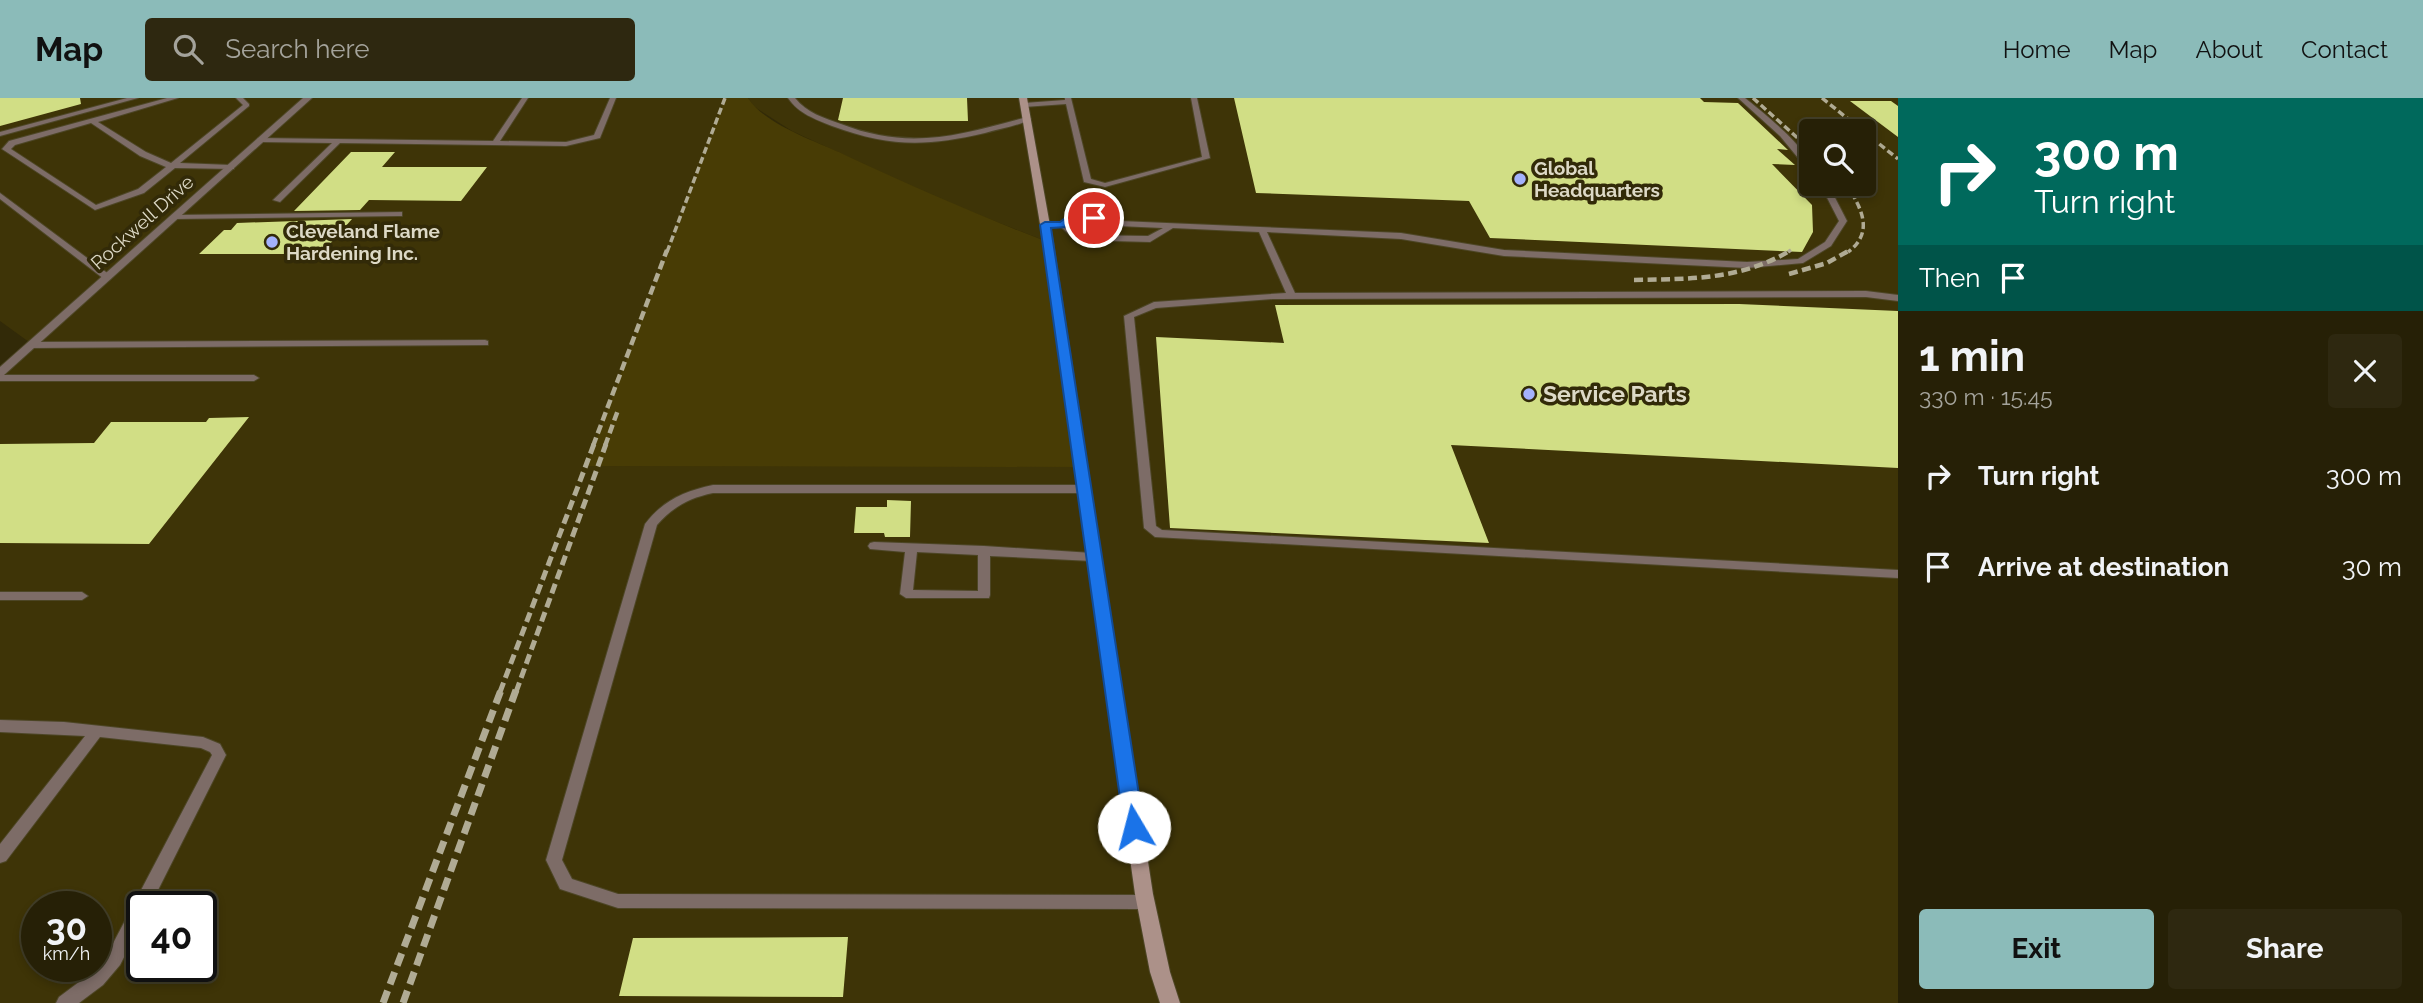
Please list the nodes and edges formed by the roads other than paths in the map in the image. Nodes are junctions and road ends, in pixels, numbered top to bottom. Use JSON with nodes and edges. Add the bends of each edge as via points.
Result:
{"nodes":[{"id":1,"x":135,"y":98,"type":"edge"},
{"id":2,"x":175,"y":98,"type":"edge"},
{"id":3,"x":239,"y":98,"type":"edge"},
{"id":4,"x":308,"y":98,"type":"edge"},
{"id":5,"x":525,"y":98,"type":"edge"},
{"id":6,"x":613,"y":98,"type":"edge"},
{"id":7,"x":791,"y":98,"type":"edge"},
{"id":8,"x":1194,"y":98,"type":"edge"},
{"id":9,"x":1741,"y":98,"type":"edge"},
{"id":10,"x":1068,"y":100,"type":"edge"},
{"id":11,"x":1024,"y":102,"type":"edge"},
{"id":12,"x":1027,"y":119,"type":"junction"},
{"id":13,"x":92,"y":121,"type":"junction"},
{"id":14,"x":0,"y":134,"type":"edge"},
{"id":15,"x":261,"y":139,"type":"junction"},
{"id":16,"x":338,"y":141,"type":"junction"},
{"id":17,"x":495,"y":143,"type":"junction"},
{"id":18,"x":1799,"y":153,"type":"edge"},
{"id":19,"x":173,"y":165,"type":"junction"},
{"id":20,"x":231,"y":167,"type":"junction"},
{"id":21,"x":0,"y":195,"type":"edge"},
{"id":22,"x":1830,"y":196,"type":"edge"},
{"id":23,"x":277,"y":200,"type":"dead end"},
{"id":24,"x":399,"y":214,"type":"dead end"},
{"id":25,"x":174,"y":218,"type":"junction"},
{"id":26,"x":1045,"y":225,"type":"junction"},
{"id":27,"x":1063,"y":225,"type":"junction"},
{"id":28,"x":1171,"y":226,"type":"junction"},
{"id":29,"x":1262,"y":230,"type":"junction"},
{"id":30,"x":107,"y":277,"type":"junction"},
{"id":31,"x":1292,"y":296,"type":"junction"},
{"id":32,"x":1898,"y":298,"type":"edge"},
{"id":33,"x":485,"y":343,"type":"dead end"},
{"id":34,"x":31,"y":345,"type":"junction"},
{"id":35,"x":0,"y":375,"type":"edge"},
{"id":36,"x":254,"y":378,"type":"dead end"},
{"id":37,"x":1083,"y":489,"type":"junction"},
{"id":38,"x":874,"y":547,"type":"dead end"},
{"id":39,"x":912,"y":547,"type":"junction"},
{"id":40,"x":984,"y":550,"type":"junction"},
{"id":41,"x":1092,"y":557,"type":"junction"},
{"id":42,"x":1898,"y":574,"type":"edge"},
{"id":43,"x":0,"y":596,"type":"edge"},
{"id":44,"x":82,"y":596,"type":"dead end"},
{"id":45,"x":0,"y":726,"type":"edge"},
{"id":46,"x":97,"y":731,"type":"junction"},
{"id":47,"x":0,"y":856,"type":"edge"},
{"id":48,"x":1146,"y":902,"type":"junction"},
{"id":49,"x":65,"y":1003,"type":"edge"},
{"id":50,"x":1170,"y":1003,"type":"edge"}],
"edges":[{"from":1,"to":14,"type":"lane"},
{"from":2,"to":13,"type":"lane"},
{"from":3,"to":19,"type":"lane","via":[[247,105]]},
{"from":4,"to":15,"type":"street","name":"Rockwell Drive"},
{"from":5,"to":17,"type":"lane"},
{"from":6,"to":17,"type":"lane","via":[[597,136],[566,144]]},
{"from":7,"to":12,"type":"lane","via":[[800,110],[825,121],[892,140],[962,137]]},
{"from":8,"to":10,"type":"lane","via":[[1206,158],[1105,186],[1087,180]]},
{"from":9,"to":18,"type":"lane"},
{"from":10,"to":11,"type":"lane"},
{"from":11,"to":12,"type":"street"},
{"from":12,"to":26,"type":"street"},
{"from":13,"to":19,"type":"lane","via":[[149,157]]},
{"from":13,"to":19,"type":"lane","via":[[6,149],[95,208],[141,191]]},
{"from":15,"to":16,"type":"lane"},
{"from":15,"to":20,"type":"street","name":"Rockwell Drive"},
{"from":16,"to":17,"type":"lane"},
{"from":16,"to":23,"type":"lane"},
{"from":19,"to":20,"type":"lane"},
{"from":20,"to":25,"type":"street","name":"Rockwell Drive"},
{"from":21,"to":30,"type":"lane"},
{"from":22,"to":29,"type":"lane","via":[[1843,221],[1828,244],[1800,261],[1747,265],[1504,253],[1401,236]]},
{"from":24,"to":25,"type":"lane"},
{"from":25,"to":30,"type":"street","name":"Rockwell Drive"},
{"from":26,"to":27,"type":"lane"},
{"from":26,"to":37,"type":"street"},
{"from":27,"to":28,"type":"lane","via":[[1073,221]]},
{"from":27,"to":28,"type":"lane","via":[[1076,237],[1150,239]]},
{"from":28,"to":29,"type":"lane"},
{"from":29,"to":31,"type":"lane"},
{"from":30,"to":34,"type":"street","name":"Rockwell Drive"},
{"from":31,"to":32,"type":"lane","via":[[1866,294]]},
{"from":31,"to":42,"type":"lane","via":[[1154,305],[1129,316],[1153,531],[1167,536]]},
{"from":33,"to":34,"type":"lane"},
{"from":34,"to":35,"type":"street","name":"Rockwell Drive"},
{"from":35,"to":36,"type":"lane"},
{"from":37,"to":41,"type":"street"},
{"from":37,"to":48,"type":"lane","via":[[713,489],[687,494],[667,506],[651,524],[554,860],[566,884],[618,901]]},
{"from":38,"to":39,"type":"lane"},
{"from":39,"to":40,"type":"lane"},
{"from":39,"to":40,"type":"lane","via":[[906,594],[984,595]]},
{"from":40,"to":41,"type":"lane"},
{"from":41,"to":48,"type":"street"},
{"from":43,"to":44,"type":"lane"},
{"from":45,"to":46,"type":"lane"},
{"from":46,"to":47,"type":"lane"},
{"from":46,"to":49,"type":"lane","via":[[203,743],[219,755],[114,959],[97,979]]},
{"from":48,"to":50,"type":"street"}]}
